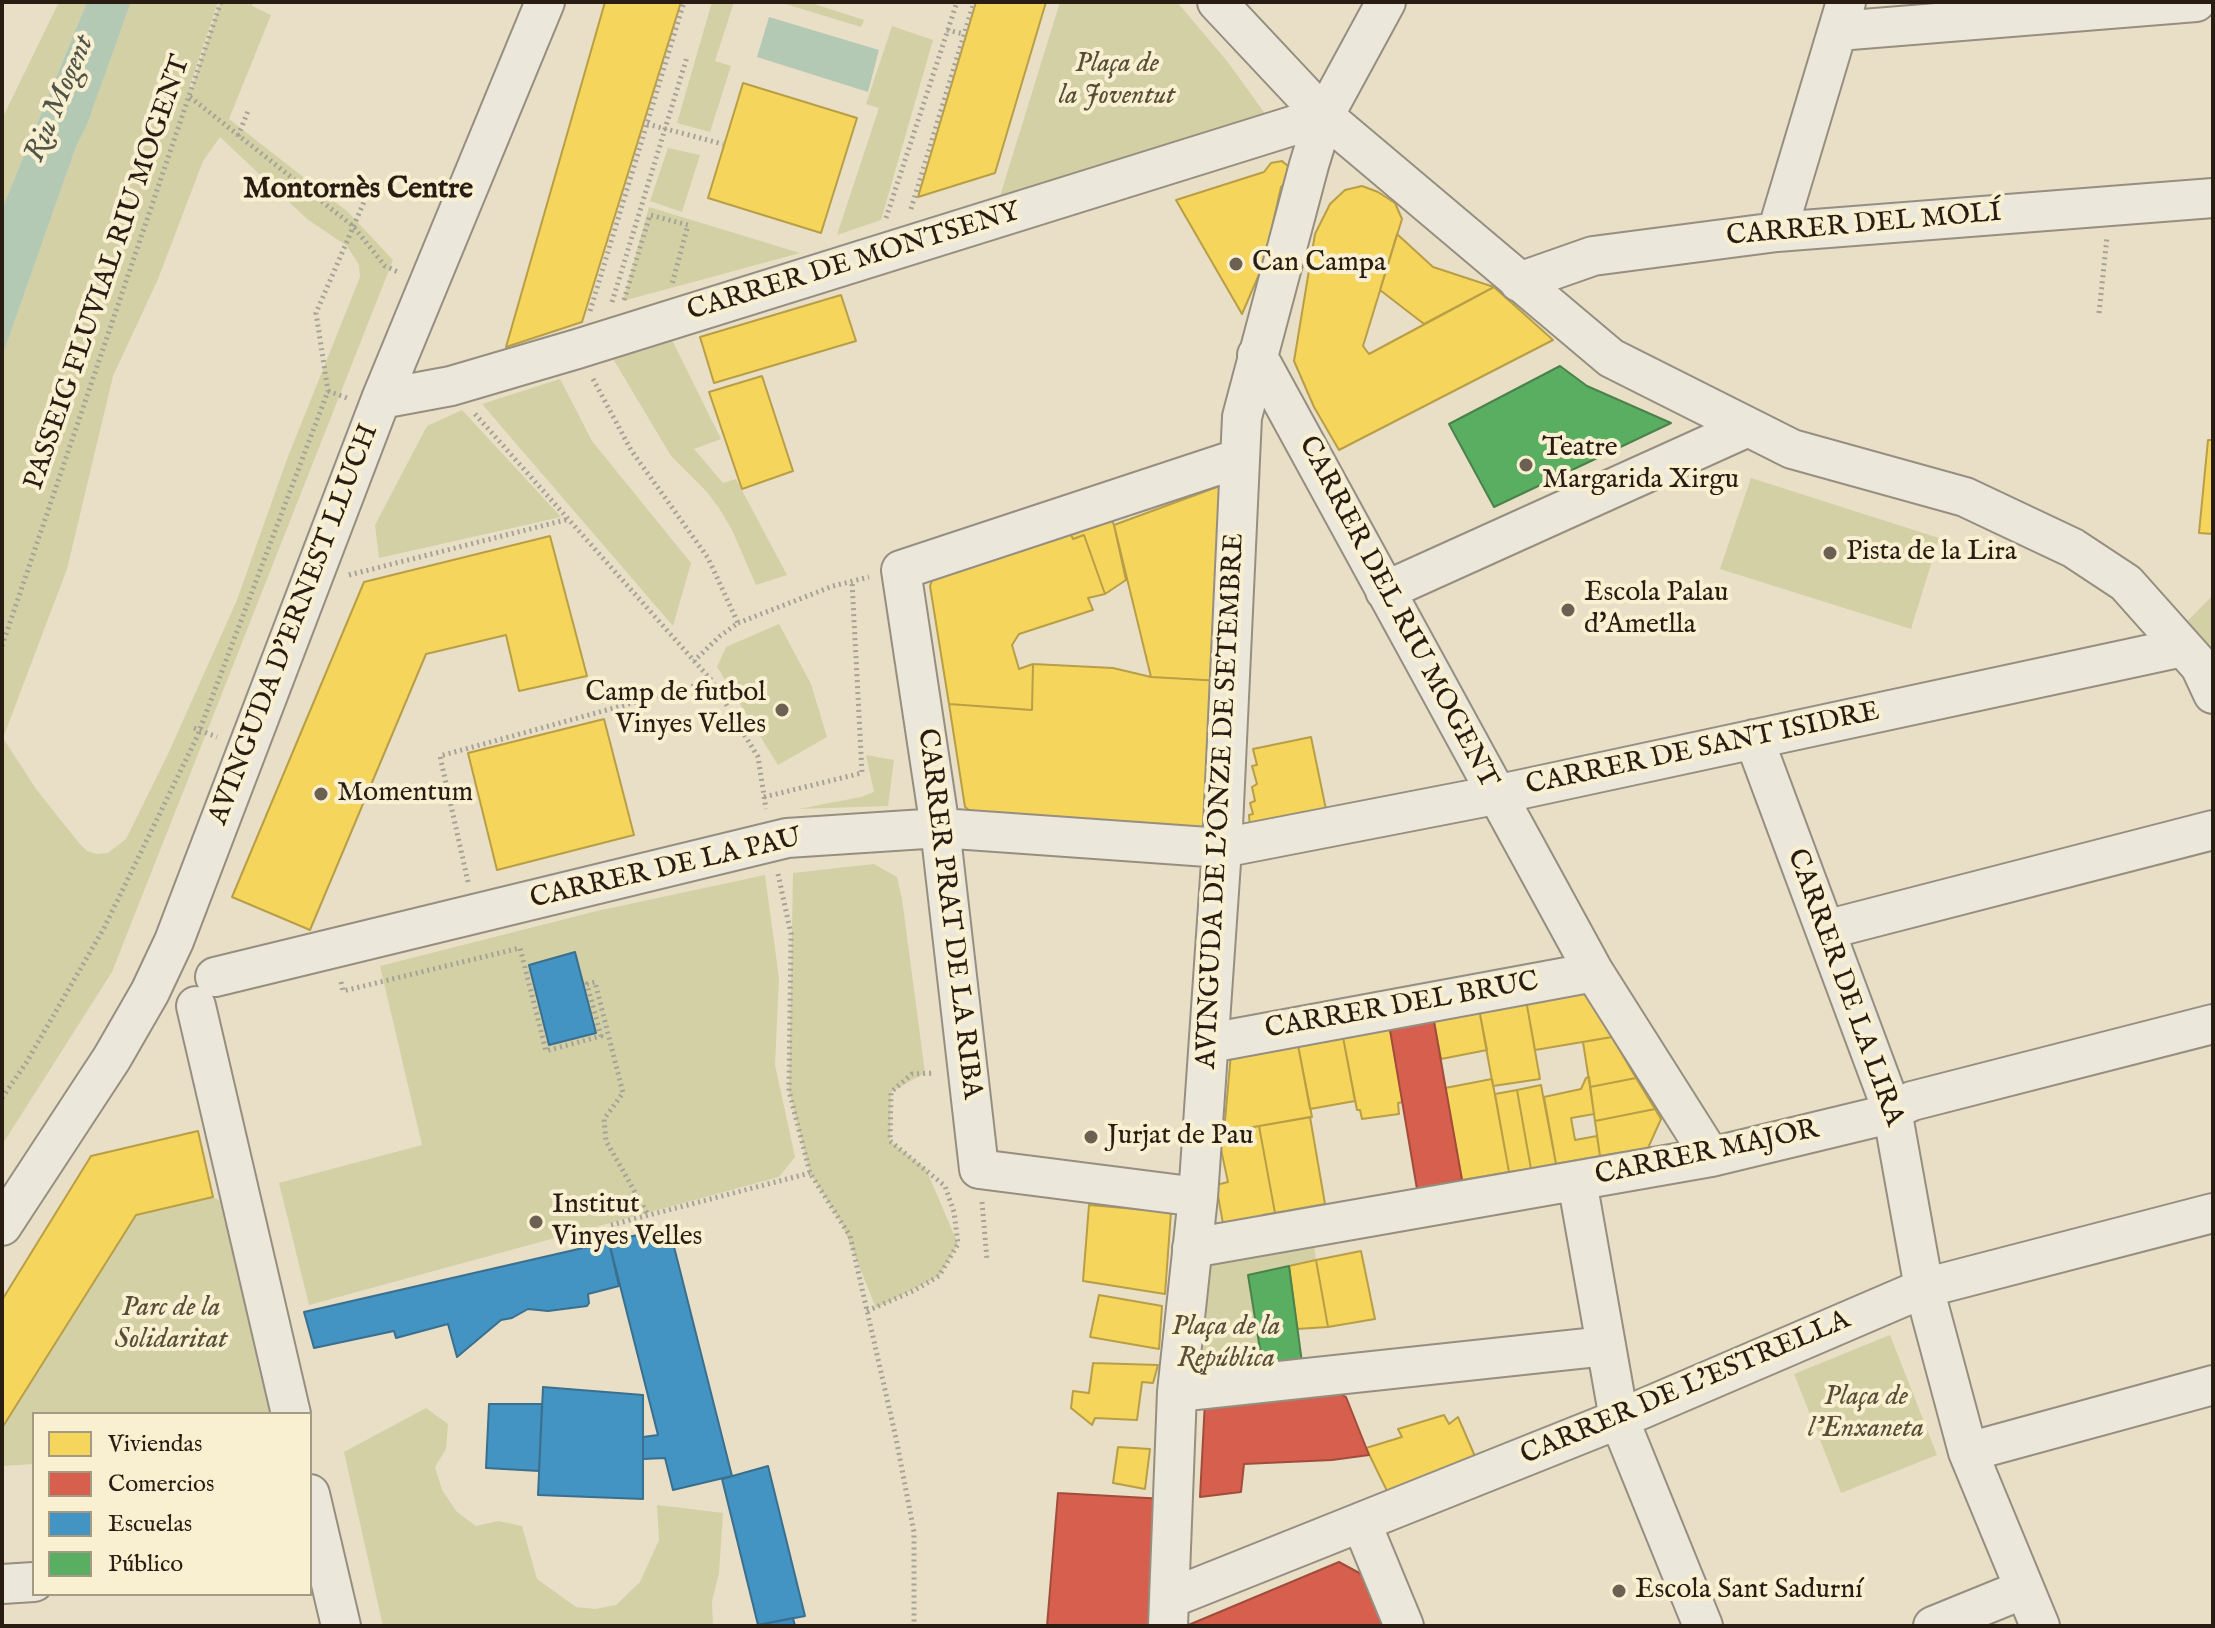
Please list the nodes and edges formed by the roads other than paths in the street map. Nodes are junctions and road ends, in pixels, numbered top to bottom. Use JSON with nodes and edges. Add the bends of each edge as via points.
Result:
{"nodes":[{"id":1,"x":545,"y":2,"type":"edge"},
{"id":2,"x":1217,"y":2,"type":"edge"},
{"id":3,"x":1386,"y":2,"type":"edge"},
{"id":4,"x":2196,"y":2,"type":"edge"},
{"id":5,"x":1842,"y":16,"type":"edge"},
{"id":6,"x":1324,"y":116,"type":"junction"},
{"id":7,"x":2213,"y":198,"type":"edge"},
{"id":8,"x":1777,"y":232,"type":"junction"},
{"id":9,"x":1519,"y":282,"type":"junction"},
{"id":10,"x":1257,"y":355,"type":"junction"},
{"id":11,"x":381,"y":399,"type":"junction"},
{"id":12,"x":1748,"y":427,"type":"junction"},
{"id":13,"x":1240,"y":458,"type":"junction"},
{"id":14,"x":1385,"y":591,"type":"junction"},
{"id":15,"x":2183,"y":647,"type":"junction"},
{"id":16,"x":2213,"y":694,"type":"edge"},
{"id":17,"x":1754,"y":739,"type":"junction"},
{"id":18,"x":1495,"y":795,"type":"junction"},
{"id":19,"x":940,"y":828,"type":"junction"},
{"id":20,"x":2213,"y":830,"type":"edge"},
{"id":21,"x":1222,"y":848,"type":"junction"},
{"id":22,"x":1825,"y":930,"type":"junction"},
{"id":23,"x":174,"y":941,"type":"junction"},
{"id":24,"x":1594,"y":972,"type":"junction"},
{"id":25,"x":205,"y":991,"type":"junction"},
{"id":26,"x":150,"y":992,"type":"junction"},
{"id":27,"x":2213,"y":1024,"type":"edge"},
{"id":28,"x":1210,"y":1043,"type":"junction"},
{"id":29,"x":1892,"y":1110,"type":"junction"},
{"id":30,"x":1711,"y":1157,"type":"junction"},
{"id":31,"x":1577,"y":1181,"type":"junction"},
{"id":32,"x":1198,"y":1197,"type":"junction"},
{"id":33,"x":2213,"y":1213,"type":"edge"},
{"id":34,"x":2,"y":1226,"type":"edge"},
{"id":35,"x":1192,"y":1248,"type":"junction"},
{"id":36,"x":1924,"y":1288,"type":"junction"},
{"id":37,"x":1606,"y":1346,"type":"junction"},
{"id":38,"x":2213,"y":1385,"type":"edge"},
{"id":39,"x":1177,"y":1392,"type":"junction"},
{"id":40,"x":291,"y":1412,"type":"edge"},
{"id":41,"x":1619,"y":1419,"type":"junction"},
{"id":42,"x":1968,"y":1452,"type":"junction"},
{"id":43,"x":312,"y":1512,"type":"edge"},
{"id":44,"x":1361,"y":1522,"type":"junction"},
{"id":45,"x":318,"y":1564,"type":"edge"},
{"id":46,"x":32,"y":1582,"type":"edge"},
{"id":47,"x":2,"y":1584,"type":"edge"},
{"id":48,"x":2024,"y":1589,"type":"junction"},
{"id":49,"x":1170,"y":1612,"type":"edge"},
{"id":50,"x":341,"y":1626,"type":"edge"},
{"id":51,"x":1404,"y":1626,"type":"edge"},
{"id":52,"x":1703,"y":1626,"type":"edge"},
{"id":53,"x":1933,"y":1626,"type":"edge"},
{"id":54,"x":2040,"y":1626,"type":"edge"}],
"edges":[{"from":1,"to":11,"type":"street","name":"AVINGUDA D'ERNEST LLUCH"},
{"from":2,"to":6,"type":"street"},
{"from":3,"to":6,"type":"street","name":"AVINGUDA DE L'ONZE DE SETEMBRE"},
{"from":4,"to":5,"type":"street"},
{"from":5,"to":8,"type":"street"},
{"from":6,"to":9,"type":"street"},
{"from":6,"to":10,"type":"street","name":"AVINGUDA DE L'ONZE DE SETEMBRE"},
{"from":6,"to":11,"type":"street","name":"CARRER DE MONTSENY","via":[[598,342],[451,386]]},
{"from":7,"to":8,"type":"street","name":"CARRER DEL MOLÍ"},
{"from":8,"to":9,"type":"street","name":"CARRER DEL MOLÍ","via":[[1593,256]]},
{"from":9,"to":12,"type":"street","via":[[1611,358]]},
{"from":10,"to":13,"type":"street","name":"AVINGUDA DE L'ONZE DE SETEMBRE","via":[[1242,417]]},
{"from":10,"to":14,"type":"street","name":"CARRER DEL RIU MOGENT"},
{"from":11,"to":23,"type":"street","name":"AVINGUDA D'ERNEST LLUCH"},
{"from":12,"to":14,"type":"street"},
{"from":12,"to":15,"type":"street","via":[[1792,449],[1965,497],[2073,548],[2126,583]]},
{"from":13,"to":19,"type":"street","name":"CARRER PRAT DE LA RIBA","via":[[901,570]]},
{"from":13,"to":21,"type":"street","name":"AVINGUDA DE L'ONZE DE SETEMBRE"},
{"from":14,"to":18,"type":"street","name":"CARRER DEL RIU MOGENT"},
{"from":15,"to":16,"type":"street","via":[[2200,666]]},
{"from":15,"to":17,"type":"street","name":"CARRER DE SANT ISIDRE"},
{"from":17,"to":18,"type":"street","name":"CARRER DE SANT ISIDRE"},
{"from":17,"to":22,"type":"street","name":"CARRER DE LA LIRA"},
{"from":18,"to":21,"type":"street","name":"CARRER DE SANT ISIDRE"},
{"from":18,"to":24,"type":"street","name":"CARRER DEL RIU MOGENT"},
{"from":19,"to":21,"type":"street","name":"CARRER DE LA PAU"},
{"from":19,"to":25,"type":"street","name":"CARRER DE LA PAU","via":[[787,838],[336,948]]},
{"from":19,"to":32,"type":"street","name":"CARRER PRAT DE LA RIBA","via":[[979,1169]]},
{"from":20,"to":22,"type":"street"},
{"from":21,"to":28,"type":"street","name":"AVINGUDA DE L'ONZE DE SETEMBRE"},
{"from":22,"to":29,"type":"street","name":"CARRER DE LA LIRA"},
{"from":23,"to":25,"type":"street","via":[[210,961]]},
{"from":23,"to":26,"type":"street","name":"AVINGUDA D'ERNEST LLUCH"},
{"from":24,"to":28,"type":"street","name":"CARRER DEL BRUC"},
{"from":24,"to":30,"type":"street","name":"CARRER DEL RIU MOGENT"},
{"from":25,"to":26,"type":"street","via":[[183,1007]]},
{"from":25,"to":40,"type":"street"},
{"from":26,"to":34,"type":"street","name":"AVINGUDA D'ERNEST LLUCH"},
{"from":27,"to":29,"type":"street","name":"CARRER MAJOR"},
{"from":28,"to":32,"type":"street","name":"AVINGUDA DE L'ONZE DE SETEMBRE"},
{"from":29,"to":30,"type":"street","name":"CARRER MAJOR"},
{"from":29,"to":36,"type":"street","name":"CARRER DE LA LIRA"},
{"from":30,"to":31,"type":"street","name":"CARRER MAJOR"},
{"from":31,"to":35,"type":"street","name":"CARRER MAJOR"},
{"from":31,"to":37,"type":"street"},
{"from":32,"to":35,"type":"street","name":"AVINGUDA DE L'ONZE DE SETEMBRE"},
{"from":33,"to":36,"type":"street","name":"CARRER DE L'ESTRELLA"},
{"from":35,"to":39,"type":"street","name":"AVINGUDA DE L'ONZE DE SETEMBRE"},
{"from":36,"to":41,"type":"street","name":"CARRER DE L'ESTRELLA"},
{"from":36,"to":42,"type":"street","name":"CARRER DE LA LIRA"},
{"from":37,"to":39,"type":"street"},
{"from":37,"to":41,"type":"street"},
{"from":38,"to":42,"type":"street"},
{"from":39,"to":49,"type":"street","name":"AVINGUDA DE L'ONZE DE SETEMBRE"},
{"from":41,"to":44,"type":"street","name":"CARRER DE L'ESTRELLA"},
{"from":41,"to":52,"type":"street"},
{"from":42,"to":48,"type":"street","name":"CARRER DE LA LIRA"},
{"from":43,"to":45,"type":"street"},
{"from":44,"to":49,"type":"street","name":"CARRER DE L'ESTRELLA"},
{"from":44,"to":51,"type":"street"},
{"from":45,"to":50,"type":"street"},
{"from":46,"to":47,"type":"street"},
{"from":48,"to":53,"type":"street"},
{"from":48,"to":54,"type":"street","name":"CARRER DE LA LIRA"}]}
